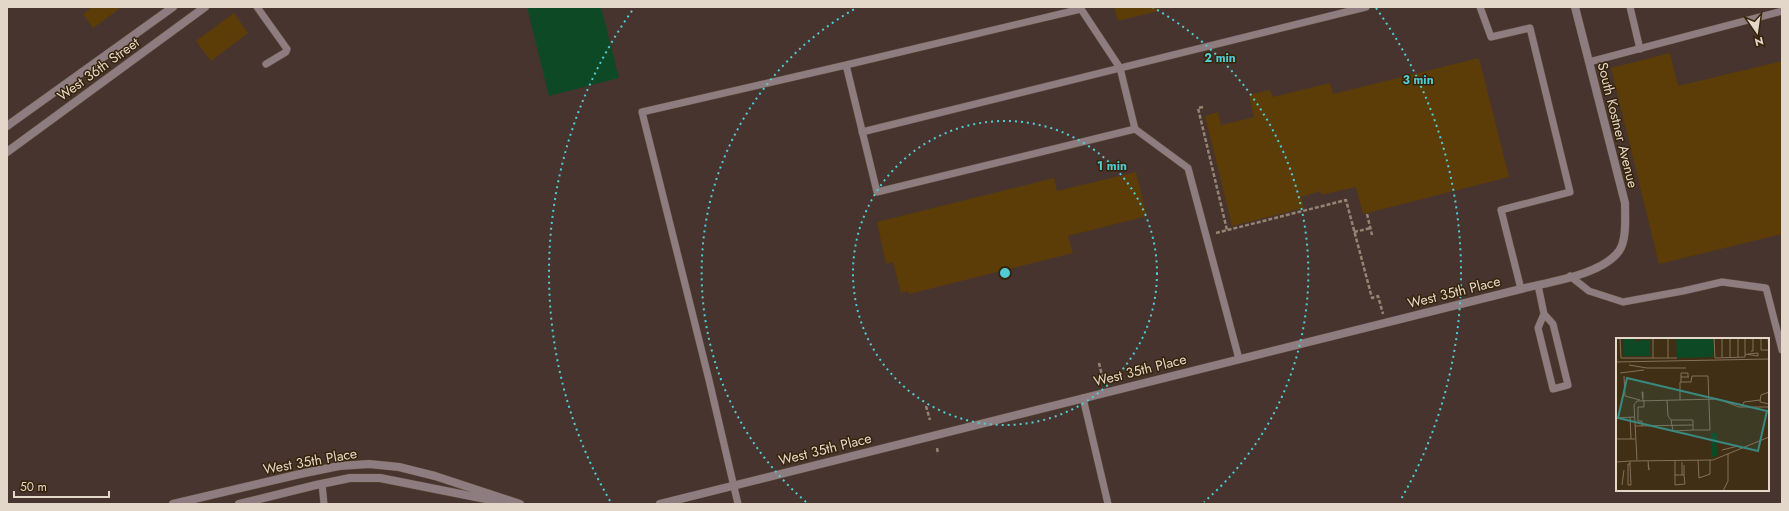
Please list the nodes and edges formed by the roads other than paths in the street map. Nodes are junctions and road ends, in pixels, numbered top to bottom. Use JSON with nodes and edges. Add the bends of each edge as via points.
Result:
{"nodes":[{"id":1,"x":173,"y":7,"type":"edge"},
{"id":2,"x":205,"y":7,"type":"edge"},
{"id":3,"x":257,"y":7,"type":"edge"},
{"id":4,"x":1366,"y":7,"type":"edge"},
{"id":5,"x":1480,"y":7,"type":"edge"},
{"id":6,"x":1576,"y":7,"type":"edge"},
{"id":7,"x":1630,"y":7,"type":"edge"},
{"id":8,"x":1782,"y":11,"type":"edge"},
{"id":9,"x":1640,"y":49,"type":"junction"},
{"id":10,"x":1589,"y":62,"type":"junction"},
{"id":11,"x":266,"y":64,"type":"dead end"},
{"id":12,"x":846,"y":65,"type":"junction"},
{"id":13,"x":1120,"y":68,"type":"junction"},
{"id":14,"x":7,"y":126,"type":"edge"},
{"id":15,"x":1135,"y":128,"type":"junction"},
{"id":16,"x":862,"y":132,"type":"junction"},
{"id":17,"x":7,"y":152,"type":"edge"},
{"id":18,"x":1620,"y":250,"type":"joint"},
{"id":19,"x":1570,"y":276,"type":"junction"},
{"id":20,"x":1538,"y":285,"type":"junction"},
{"id":21,"x":1521,"y":289,"type":"junction"},
{"id":22,"x":1544,"y":314,"type":"junction"},
{"id":23,"x":1782,"y":350,"type":"edge"},
{"id":24,"x":1239,"y":359,"type":"junction"},
{"id":25,"x":1083,"y":398,"type":"junction"},
{"id":26,"x":322,"y":484,"type":"junction"},
{"id":27,"x":733,"y":486,"type":"junction"},
{"id":28,"x":174,"y":504,"type":"edge"},
{"id":29,"x":239,"y":504,"type":"edge"},
{"id":30,"x":324,"y":504,"type":"edge"},
{"id":31,"x":510,"y":504,"type":"edge"},
{"id":32,"x":520,"y":504,"type":"edge"},
{"id":33,"x":660,"y":504,"type":"edge"},
{"id":34,"x":738,"y":504,"type":"edge"},
{"id":35,"x":1108,"y":504,"type":"edge"}],
"edges":[{"from":1,"to":14,"type":"street","name":"West 36th Street"},
{"from":2,"to":17,"type":"street","name":"West 36th Street"},
{"from":3,"to":11,"type":"lane","via":[[287,49]]},
{"from":4,"to":13,"type":"lane"},
{"from":5,"to":21,"type":"lane","via":[[1492,37],[1530,28],[1570,192],[1501,210]]},
{"from":6,"to":10,"type":"street","name":"South Kostner Avenue"},
{"from":7,"to":9,"type":"lane"},
{"from":8,"to":9,"type":"lane"},
{"from":9,"to":10,"type":"lane"},
{"from":10,"to":18,"type":"street","name":"South Kostner Avenue","via":[[1624,203],[1625,226]]},
{"from":12,"to":13,"type":"lane","via":[[1081,8]]},
{"from":12,"to":16,"type":"lane"},
{"from":12,"to":27,"type":"lane","via":[[642,112]]},
{"from":13,"to":15,"type":"lane"},
{"from":13,"to":16,"type":"lane"},
{"from":15,"to":16,"type":"lane","via":[[877,192]]},
{"from":15,"to":24,"type":"lane","via":[[1188,168]]},
{"from":18,"to":19,"type":"street","name":"West 35th Place","via":[[1607,263],[1592,271]]},
{"from":19,"to":20,"type":"street","name":"West 35th Place"},
{"from":19,"to":23,"type":"lane","via":[[1589,291],[1623,302],[1722,282],[1766,288]]},
{"from":20,"to":21,"type":"street","name":"West 35th Place"},
{"from":20,"to":22,"type":"lane"},
{"from":21,"to":24,"type":"street","name":"West 35th Place"},
{"from":22,"to":22,"type":"lane","via":[[1553,324],[1568,385],[1552,389],[1538,328]]},
{"from":24,"to":25,"type":"street","name":"West 35th Place"},
{"from":25,"to":27,"type":"street","name":"West 35th Place"},
{"from":25,"to":35,"type":"lane"},
{"from":26,"to":29,"type":"street","name":"West 35th Place"},
{"from":26,"to":30,"type":"lane"},
{"from":26,"to":31,"type":"street","name":"West 35th Place","via":[[350,478],[380,478]]},
{"from":27,"to":33,"type":"street","name":"West 35th Place"},
{"from":27,"to":34,"type":"lane"},
{"from":28,"to":32,"type":"street","name":"West 35th Place","via":[[339,466],[369,464],[399,467],[434,476]]}]}
